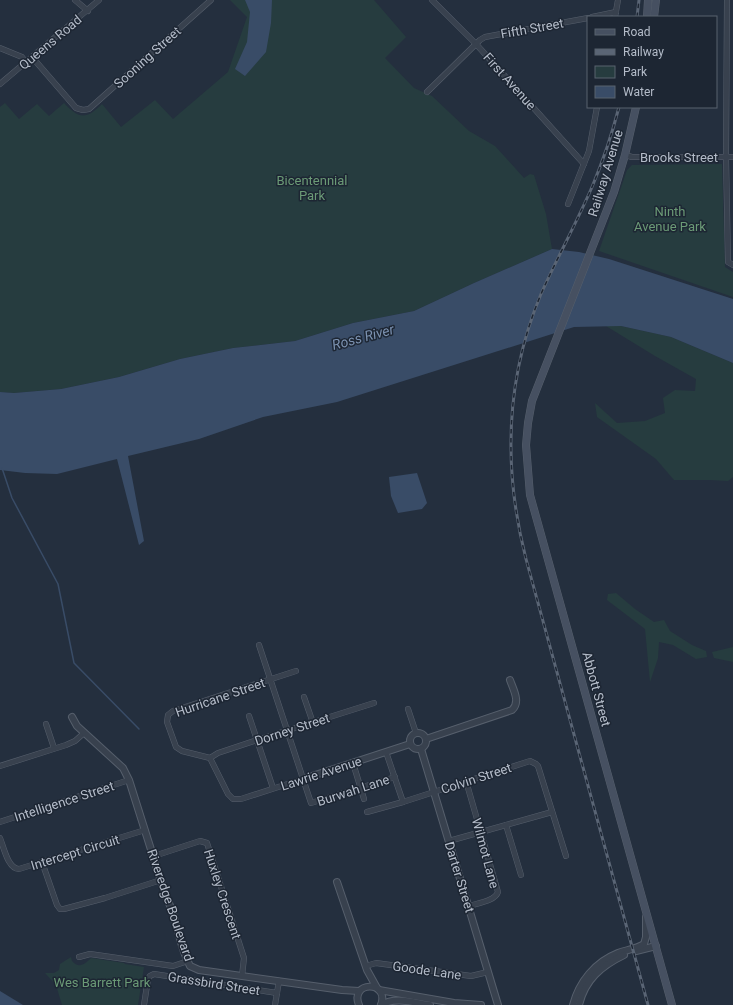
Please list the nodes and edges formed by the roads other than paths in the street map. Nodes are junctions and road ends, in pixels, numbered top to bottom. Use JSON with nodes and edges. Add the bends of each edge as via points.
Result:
{"nodes":[{"id":1,"x":75,"y":0,"type":"edge"},
{"id":2,"x":99,"y":0,"type":"edge"},
{"id":3,"x":211,"y":0,"type":"edge"},
{"id":4,"x":432,"y":0,"type":"edge"},
{"id":5,"x":618,"y":0,"type":"edge"},
{"id":6,"x":648,"y":0,"type":"edge"},
{"id":7,"x":656,"y":0,"type":"edge"},
{"id":8,"x":727,"y":0,"type":"edge"},
{"id":9,"x":88,"y":10,"type":"junction"},
{"id":10,"x":615,"y":15,"type":"edge"},
{"id":11,"x":604,"y":16,"type":"edge"},
{"id":12,"x":647,"y":16,"type":"edge"},
{"id":13,"x":654,"y":16,"type":"edge"},
{"id":14,"x":587,"y":18,"type":"edge"},
{"id":15,"x":476,"y":44,"type":"junction"},
{"id":16,"x":0,"y":48,"type":"edge"},
{"id":17,"x":32,"y":57,"type":"junction"},
{"id":18,"x":26,"y":62,"type":"junction"},
{"id":19,"x":0,"y":84,"type":"edge"},
{"id":20,"x":427,"y":92,"type":"dead end"},
{"id":21,"x":598,"y":108,"type":"edge"},
{"id":22,"x":636,"y":108,"type":"edge"},
{"id":23,"x":625,"y":155,"type":"junction"},
{"id":24,"x":726,"y":157,"type":"junction"},
{"id":25,"x":733,"y":157,"type":"edge"},
{"id":26,"x":584,"y":164,"type":"junction"},
{"id":27,"x":568,"y":204,"type":"dead end"},
{"id":28,"x":733,"y":265,"type":"edge"},
{"id":29,"x":541,"y":378,"type":"joint"},
{"id":30,"x":259,"y":645,"type":"dead end"},
{"id":31,"x":296,"y":671,"type":"dead end"},
{"id":32,"x":271,"y":680,"type":"junction"},
{"id":33,"x":510,"y":680,"type":"dead end"},
{"id":34,"x":304,"y":697,"type":"dead end"},
{"id":35,"x":374,"y":703,"type":"dead end"},
{"id":36,"x":408,"y":709,"type":"dead end"},
{"id":37,"x":249,"y":716,"type":"dead end"},
{"id":38,"x":72,"y":717,"type":"dead end"},
{"id":39,"x":313,"y":723,"type":"junction"},
{"id":40,"x":46,"y":724,"type":"dead end"},
{"id":41,"x":287,"y":731,"type":"junction"},
{"id":42,"x":84,"y":733,"type":"junction"},
{"id":43,"x":416,"y":733,"type":"junction"},
{"id":44,"x":426,"y":738,"type":"junction"},
{"id":45,"x":257,"y":740,"type":"junction"},
{"id":46,"x":410,"y":744,"type":"junction"},
{"id":47,"x":54,"y":748,"type":"junction"},
{"id":48,"x":421,"y":749,"type":"junction"},
{"id":49,"x":386,"y":752,"type":"junction"},
{"id":50,"x":210,"y":758,"type":"junction"},
{"id":51,"x":354,"y":763,"type":"junction"},
{"id":52,"x":0,"y":766,"type":"edge"},
{"id":53,"x":395,"y":777,"type":"junction"},
{"id":54,"x":302,"y":779,"type":"junction"},
{"id":55,"x":129,"y":780,"type":"junction"},
{"id":56,"x":466,"y":781,"type":"junction"},
{"id":57,"x":361,"y":787,"type":"junction"},
{"id":58,"x":272,"y":788,"type":"junction"},
{"id":59,"x":435,"y":792,"type":"junction"},
{"id":60,"x":364,"y":799,"type":"dead end"},
{"id":61,"x":403,"y":802,"type":"junction"},
{"id":62,"x":367,"y":812,"type":"dead end"},
{"id":63,"x":552,"y":812,"type":"junction"},
{"id":64,"x":0,"y":822,"type":"edge"},
{"id":65,"x":506,"y":825,"type":"junction"},
{"id":66,"x":145,"y":830,"type":"junction"},
{"id":67,"x":481,"y":832,"type":"junction"},
{"id":68,"x":0,"y":838,"type":"edge"},
{"id":69,"x":449,"y":841,"type":"junction"},
{"id":70,"x":154,"y":856,"type":"junction"},
{"id":71,"x":566,"y":856,"type":"dead end"},
{"id":72,"x":42,"y":862,"type":"junction"},
{"id":73,"x":521,"y":875,"type":"dead end"},
{"id":74,"x":161,"y":880,"type":"junction"},
{"id":75,"x":337,"y":882,"type":"dead end"},
{"id":76,"x":469,"y":906,"type":"junction"},
{"id":77,"x":646,"y":913,"type":"junction"},
{"id":78,"x":656,"y":946,"type":"junction"},
{"id":79,"x":79,"y":957,"type":"dead end"},
{"id":80,"x":188,"y":961,"type":"junction"},
{"id":81,"x":366,"y":968,"type":"junction"},
{"id":82,"x":488,"y":972,"type":"junction"},
{"id":83,"x":242,"y":976,"type":"junction"},
{"id":84,"x":278,"y":981,"type":"junction"},
{"id":85,"x":362,"y":989,"type":"junction"},
{"id":86,"x":378,"y":989,"type":"junction"},
{"id":87,"x":342,"y":990,"type":"junction"},
{"id":88,"x":277,"y":993,"type":"junction"},
{"id":89,"x":358,"y":1002,"type":"edge"},
{"id":90,"x":405,"y":1003,"type":"edge"},
{"id":91,"x":144,"y":1005,"type":"edge"},
{"id":92,"x":275,"y":1005,"type":"edge"},
{"id":93,"x":381,"y":1005,"type":"edge"},
{"id":94,"x":430,"y":1005,"type":"edge"},
{"id":95,"x":481,"y":1005,"type":"edge"},
{"id":96,"x":498,"y":1005,"type":"edge"},
{"id":97,"x":573,"y":1005,"type":"edge"},
{"id":98,"x":579,"y":1005,"type":"edge"},
{"id":99,"x":672,"y":1005,"type":"edge"}],
"edges":[{"from":1,"to":9,"type":"street"},
{"from":2,"to":9,"type":"street","name":"Queens Road"},
{"from":3,"to":17,"type":"street","name":"Sooning Street","via":[[89,109],[76,108]]},
{"from":4,"to":15,"type":"street","name":"First Avenue"},
{"from":5,"to":10,"type":"street"},
{"from":6,"to":12,"type":"main road"},
{"from":7,"to":13,"type":"main road"},
{"from":8,"to":24,"type":"street"},
{"from":9,"to":17,"type":"street","name":"Queens Road"},
{"from":10,"to":11,"type":"street"},
{"from":14,"to":15,"type":"street","name":"Fifth Street","via":[[490,35]]},
{"from":15,"to":20,"type":"street","name":"Fifth Street"},
{"from":15,"to":26,"type":"street","name":"First Avenue"},
{"from":16,"to":18,"type":"street","via":[[22,57]]},
{"from":17,"to":18,"type":"street","name":"Queens Road"},
{"from":18,"to":19,"type":"street","name":"Queens Road"},
{"from":21,"to":26,"type":"street","name":"Railway Avenue"},
{"from":22,"to":23,"type":"main road","name":"Railway Avenue"},
{"from":23,"to":24,"type":"street","name":"Brooks Street"},
{"from":23,"to":29,"type":"main road","name":"Railway Avenue","via":[[614,192]]},
{"from":24,"to":25,"type":"street","name":"Brooks Street"},
{"from":24,"to":28,"type":"street","via":[[728,262]]},
{"from":26,"to":27,"type":"street","name":"Railway Avenue"},
{"from":29,"to":77,"type":"main road","name":"Abbott Street","via":[[532,401],[526,445],[530,495]]},
{"from":30,"to":32,"type":"street"},
{"from":31,"to":32,"type":"street"},
{"from":32,"to":41,"type":"street"},
{"from":32,"to":50,"type":"street","name":"Hurricane Street","via":[[173,711],[168,715],[167,722],[176,748]]},
{"from":33,"to":44,"type":"street","via":[[517,701],[512,710]]},
{"from":34,"to":39,"type":"street"},
{"from":35,"to":39,"type":"street","name":"Dorney Street"},
{"from":36,"to":43,"type":"street"},
{"from":37,"to":45,"type":"street"},
{"from":38,"to":42,"type":"street","name":"Riveredge Boulevard"},
{"from":39,"to":41,"type":"street","name":"Dorney Street"},
{"from":40,"to":47,"type":"street"},
{"from":41,"to":45,"type":"street","name":"Dorney Street"},
{"from":41,"to":54,"type":"street"},
{"from":42,"to":47,"type":"street","via":[[71,743]]},
{"from":42,"to":55,"type":"street","name":"Riveredge Boulevard","via":[[123,768]]},
{"from":43,"to":44,"type":"street"},
{"from":43,"to":46,"type":"street","via":[[411,736]]},
{"from":44,"to":48,"type":"street","via":[[425,746]]},
{"from":45,"to":50,"type":"street","name":"Dorney Street"},
{"from":45,"to":58,"type":"street"},
{"from":46,"to":48,"type":"street","via":[[413,748]]},
{"from":46,"to":49,"type":"street","name":"Lawrie Avenue"},
{"from":47,"to":52,"type":"street"},
{"from":48,"to":59,"type":"street","name":"Darter Street"},
{"from":49,"to":51,"type":"street","name":"Lawrie Avenue"},
{"from":49,"to":53,"type":"street"},
{"from":50,"to":58,"type":"street","name":"Lawrie Avenue","via":[[233,799],[241,799]]},
{"from":51,"to":54,"type":"street","name":"Lawrie Avenue"},
{"from":51,"to":57,"type":"street"},
{"from":53,"to":57,"type":"street","name":"Burwah Lane"},
{"from":53,"to":61,"type":"street"},
{"from":54,"to":57,"type":"street","name":"Burwah Lane","via":[[310,803]]},
{"from":54,"to":58,"type":"street","name":"Lawrie Avenue"},
{"from":55,"to":64,"type":"street","name":"Intelligence Street"},
{"from":55,"to":66,"type":"street","name":"Riveredge Boulevard"},
{"from":56,"to":59,"type":"street","name":"Colvin Street"},
{"from":56,"to":63,"type":"street","name":"Colvin Street","via":[[527,761],[533,762],[538,766]]},
{"from":56,"to":67,"type":"street","name":"Wilmot Lane"},
{"from":57,"to":60,"type":"street"},
{"from":59,"to":61,"type":"street","name":"Colvin Street"},
{"from":59,"to":69,"type":"street","name":"Darter Street"},
{"from":61,"to":62,"type":"street","name":"Colvin Street"},
{"from":63,"to":65,"type":"street"},
{"from":63,"to":71,"type":"street"},
{"from":65,"to":67,"type":"street"},
{"from":65,"to":73,"type":"street"},
{"from":66,"to":70,"type":"street","name":"Riveredge Boulevard"},
{"from":66,"to":72,"type":"street","name":"Intercept Circuit"},
{"from":67,"to":69,"type":"street"},
{"from":67,"to":76,"type":"street","name":"Wilmot Lane","via":[[498,892],[493,898]]},
{"from":68,"to":72,"type":"street","name":"Intercept Circuit","via":[[11,865],[16,869]]},
{"from":69,"to":76,"type":"street","name":"Darter Street"},
{"from":70,"to":74,"type":"street","name":"Riveredge Boulevard"},
{"from":70,"to":83,"type":"street","name":"Huxley Crescent","via":[[200,841],[207,843],[244,958]]},
{"from":72,"to":74,"type":"street","via":[[60,909]]},
{"from":74,"to":80,"type":"street","name":"Riveredge Boulevard"},
{"from":75,"to":81,"type":"street"},
{"from":76,"to":82,"type":"street","name":"Darter Street"},
{"from":77,"to":78,"type":"main road","name":"Abbott Street"},
{"from":77,"to":97,"type":"street","via":[[644,944],[614,955],[595,967],[582,983]]},
{"from":78,"to":98,"type":"street","via":[[627,953],[602,967],[589,982]]},
{"from":78,"to":99,"type":"main road","name":"Abbott Street"},
{"from":79,"to":80,"type":"street","via":[[90,954],[173,966]]},
{"from":80,"to":83,"type":"street","name":"Riveredge Boulevard","via":[[190,966],[199,970]]},
{"from":81,"to":82,"type":"street","name":"Goode Lane","via":[[376,962],[471,976]]},
{"from":81,"to":85,"type":"street","via":[[367,979]]},
{"from":81,"to":86,"type":"street"},
{"from":82,"to":96,"type":"street","name":"Darter Street"},
{"from":83,"to":84,"type":"street","name":"Riveredge Boulevard"},
{"from":84,"to":87,"type":"street","name":"Riveredge Boulevard"},
{"from":84,"to":88,"type":"street"},
{"from":85,"to":86,"type":"street","name":"Riveredge Boulevard","via":[[369,986]]},
{"from":85,"to":87,"type":"street","name":"Riveredge Boulevard"},
{"from":85,"to":89,"type":"street"},
{"from":86,"to":93,"type":"street","via":[[383,997]]},
{"from":86,"to":95,"type":"street","via":[[454,1003]]},
{"from":87,"to":89,"type":"street","name":"Riveredge Boulevard"},
{"from":88,"to":91,"type":"street","name":"Grassbird Street","via":[[156,975],[150,976]]},
{"from":88,"to":92,"type":"street"},
{"from":90,"to":93,"type":"street","via":[[391,1000]]},
{"from":90,"to":94,"type":"street"}]}
